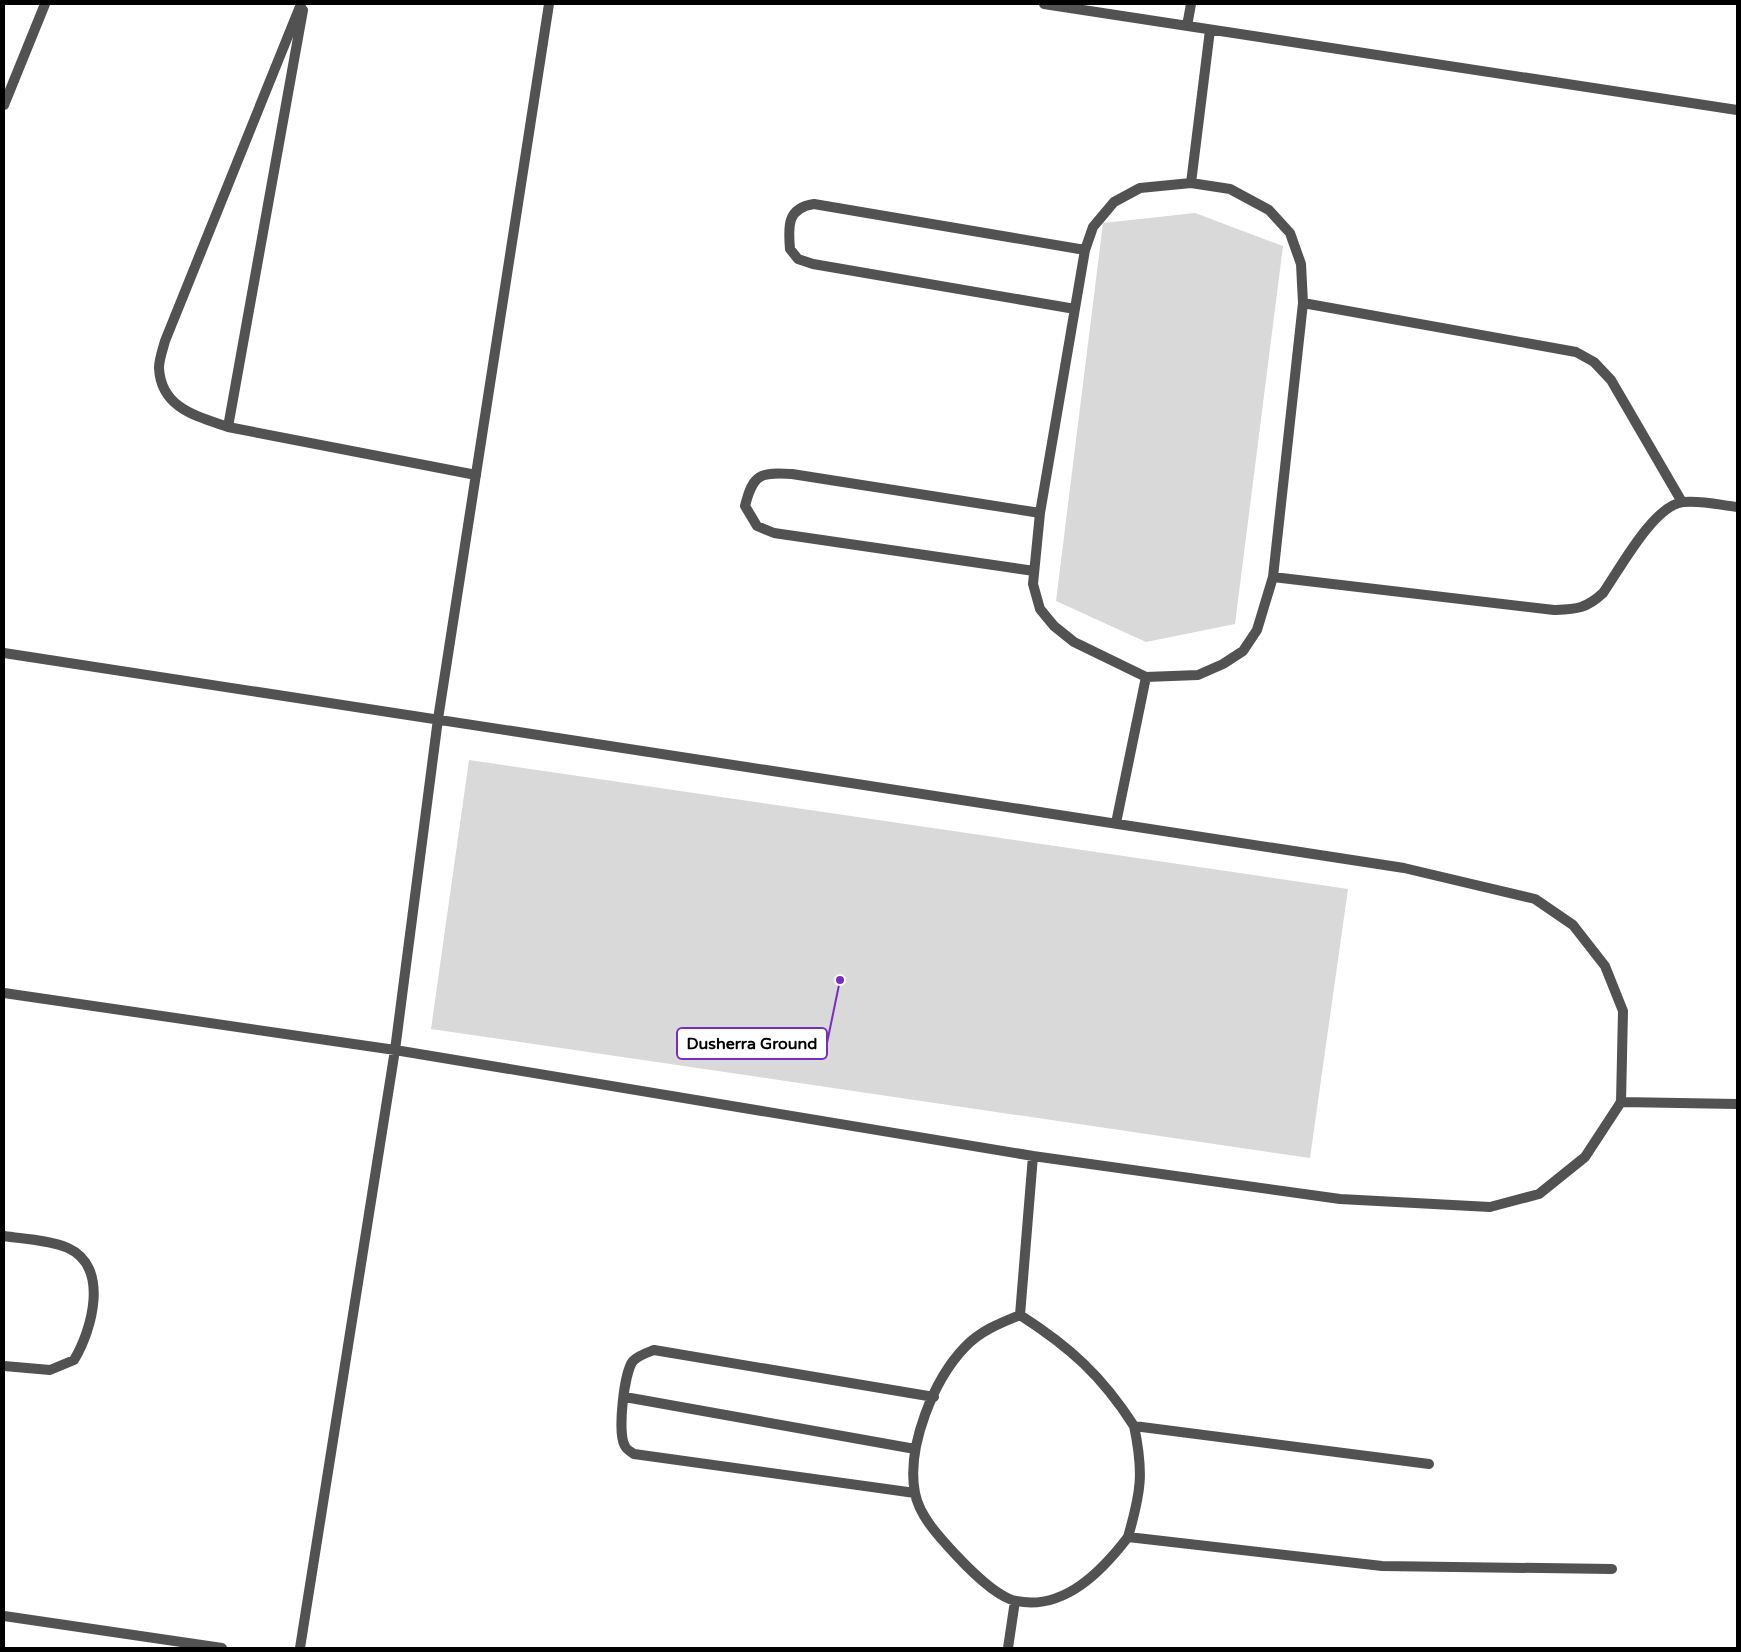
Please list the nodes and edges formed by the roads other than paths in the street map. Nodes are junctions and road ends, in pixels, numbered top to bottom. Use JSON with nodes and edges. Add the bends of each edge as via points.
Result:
{"nodes":[{"id":1,"x":45,"y":4,"type":"edge"},
{"id":2,"x":303,"y":4,"type":"edge"},
{"id":3,"x":549,"y":4,"type":"edge"},
{"id":4,"x":1044,"y":4,"type":"edge"},
{"id":5,"x":1191,"y":4,"type":"edge"},
{"id":6,"x":1187,"y":26,"type":"junction"},
{"id":7,"x":1210,"y":30,"type":"junction"},
{"id":8,"x":4,"y":105,"type":"edge"},
{"id":9,"x":1737,"y":110,"type":"edge"},
{"id":10,"x":1192,"y":183,"type":"junction"},
{"id":11,"x":1085,"y":250,"type":"junction"},
{"id":12,"x":1303,"y":303,"type":"junction"},
{"id":13,"x":1075,"y":309,"type":"junction"},
{"id":14,"x":228,"y":427,"type":"junction"},
{"id":15,"x":476,"y":475,"type":"junction"},
{"id":16,"x":1682,"y":502,"type":"junction"},
{"id":17,"x":1737,"y":507,"type":"edge"},
{"id":18,"x":1040,"y":514,"type":"junction"},
{"id":19,"x":1034,"y":571,"type":"junction"},
{"id":20,"x":1273,"y":577,"type":"junction"},
{"id":21,"x":4,"y":653,"type":"edge"},
{"id":22,"x":1146,"y":678,"type":"junction"},
{"id":23,"x":438,"y":719,"type":"junction"},
{"id":24,"x":1116,"y":823,"type":"junction"},
{"id":25,"x":4,"y":993,"type":"edge"},
{"id":26,"x":395,"y":1050,"type":"junction"},
{"id":27,"x":1621,"y":1102,"type":"junction"},
{"id":28,"x":1737,"y":1104,"type":"edge"},
{"id":29,"x":1033,"y":1156,"type":"junction"},
{"id":30,"x":4,"y":1236,"type":"edge"},
{"id":31,"x":1020,"y":1315,"type":"junction"},
{"id":32,"x":4,"y":1366,"type":"edge"},
{"id":33,"x":624,"y":1397,"type":"junction"},
{"id":34,"x":934,"y":1397,"type":"junction"},
{"id":35,"x":1134,"y":1426,"type":"junction"},
{"id":36,"x":915,"y":1450,"type":"junction"},
{"id":37,"x":1429,"y":1464,"type":"dead end"},
{"id":38,"x":915,"y":1493,"type":"junction"},
{"id":39,"x":1128,"y":1537,"type":"junction"},
{"id":40,"x":1612,"y":1569,"type":"dead end"},
{"id":41,"x":1015,"y":1601,"type":"junction"},
{"id":42,"x":4,"y":1616,"type":"edge"},
{"id":43,"x":222,"y":1648,"type":"edge"},
{"id":44,"x":300,"y":1648,"type":"edge"},
{"id":45,"x":1008,"y":1648,"type":"edge"}],
"edges":[{"from":1,"to":8,"type":"street"},
{"from":2,"to":14,"type":"street"},
{"from":2,"to":14,"type":"street","via":[[165,340],[159,367],[166,396],[189,413]]},
{"from":3,"to":15,"type":"street"},
{"from":4,"to":6,"type":"street"},
{"from":5,"to":6,"type":"street"},
{"from":6,"to":7,"type":"street"},
{"from":7,"to":9,"type":"street"},
{"from":7,"to":10,"type":"street"},
{"from":10,"to":11,"type":"street","via":[[1140,188],[1114,202],[1092,227]]},
{"from":10,"to":12,"type":"street","via":[[1230,189],[1269,210],[1290,232],[1301,264]]},
{"from":11,"to":13,"type":"street"},
{"from":11,"to":13,"type":"street","via":[[814,204],[802,205],[795,211],[790,227],[790,249],[798,259],[813,264]]},
{"from":12,"to":16,"type":"street","via":[[1576,352],[1594,362],[1611,380]]},
{"from":12,"to":20,"type":"street"},
{"from":13,"to":18,"type":"street"},
{"from":14,"to":15,"type":"street"},
{"from":15,"to":23,"type":"street"},
{"from":16,"to":17,"type":"street"},
{"from":16,"to":20,"type":"street","via":[[1656,518],[1603,593],[1592,604],[1578,608],[1554,610]]},
{"from":18,"to":19,"type":"street"},
{"from":18,"to":19,"type":"street","via":[[773,473],[761,475],[752,482],[745,506],[758,526],[774,534]]},
{"from":19,"to":22,"type":"street","via":[[1033,584],[1040,609],[1054,626],[1074,642]]},
{"from":20,"to":22,"type":"street","via":[[1257,630],[1243,651],[1198,675]]},
{"from":21,"to":23,"type":"street"},
{"from":22,"to":24,"type":"street"},
{"from":23,"to":24,"type":"street"},
{"from":23,"to":26,"type":"street"},
{"from":24,"to":27,"type":"street","via":[[1404,868],[1536,899],[1573,925],[1605,966],[1622,1011]]},
{"from":25,"to":26,"type":"street"},
{"from":26,"to":29,"type":"street"},
{"from":26,"to":44,"type":"street"},
{"from":27,"to":28,"type":"street"},
{"from":27,"to":29,"type":"street","via":[[1585,1157],[1570,1170],[1539,1194],[1490,1208],[1340,1199]]},
{"from":29,"to":31,"type":"street"},
{"from":30,"to":32,"type":"street","via":[[68,1248],[83,1258],[93,1273],[89,1330],[74,1360],[50,1370]]},
{"from":31,"to":34,"type":"street","via":[[989,1328],[966,1346],[942,1374]]},
{"from":31,"to":35,"type":"street","via":[[1085,1363],[1115,1396]]},
{"from":33,"to":34,"type":"street","via":[[632,1362],[641,1354],[654,1350]]},
{"from":33,"to":36,"type":"street"},
{"from":33,"to":38,"type":"street","via":[[620,1431],[624,1446],[634,1454]]},
{"from":34,"to":36,"type":"street","via":[[922,1423]]},
{"from":35,"to":37,"type":"street"},
{"from":35,"to":39,"type":"street","via":[[1141,1460],[1140,1488]]},
{"from":36,"to":38,"type":"street"},
{"from":38,"to":41,"type":"street","via":[[928,1522],[950,1548],[978,1578]]},
{"from":39,"to":40,"type":"street","via":[[1382,1566]]},
{"from":39,"to":41,"type":"street","via":[[1106,1565],[1080,1586],[1051,1601]]},
{"from":41,"to":45,"type":"street"},
{"from":42,"to":43,"type":"street"}]}
